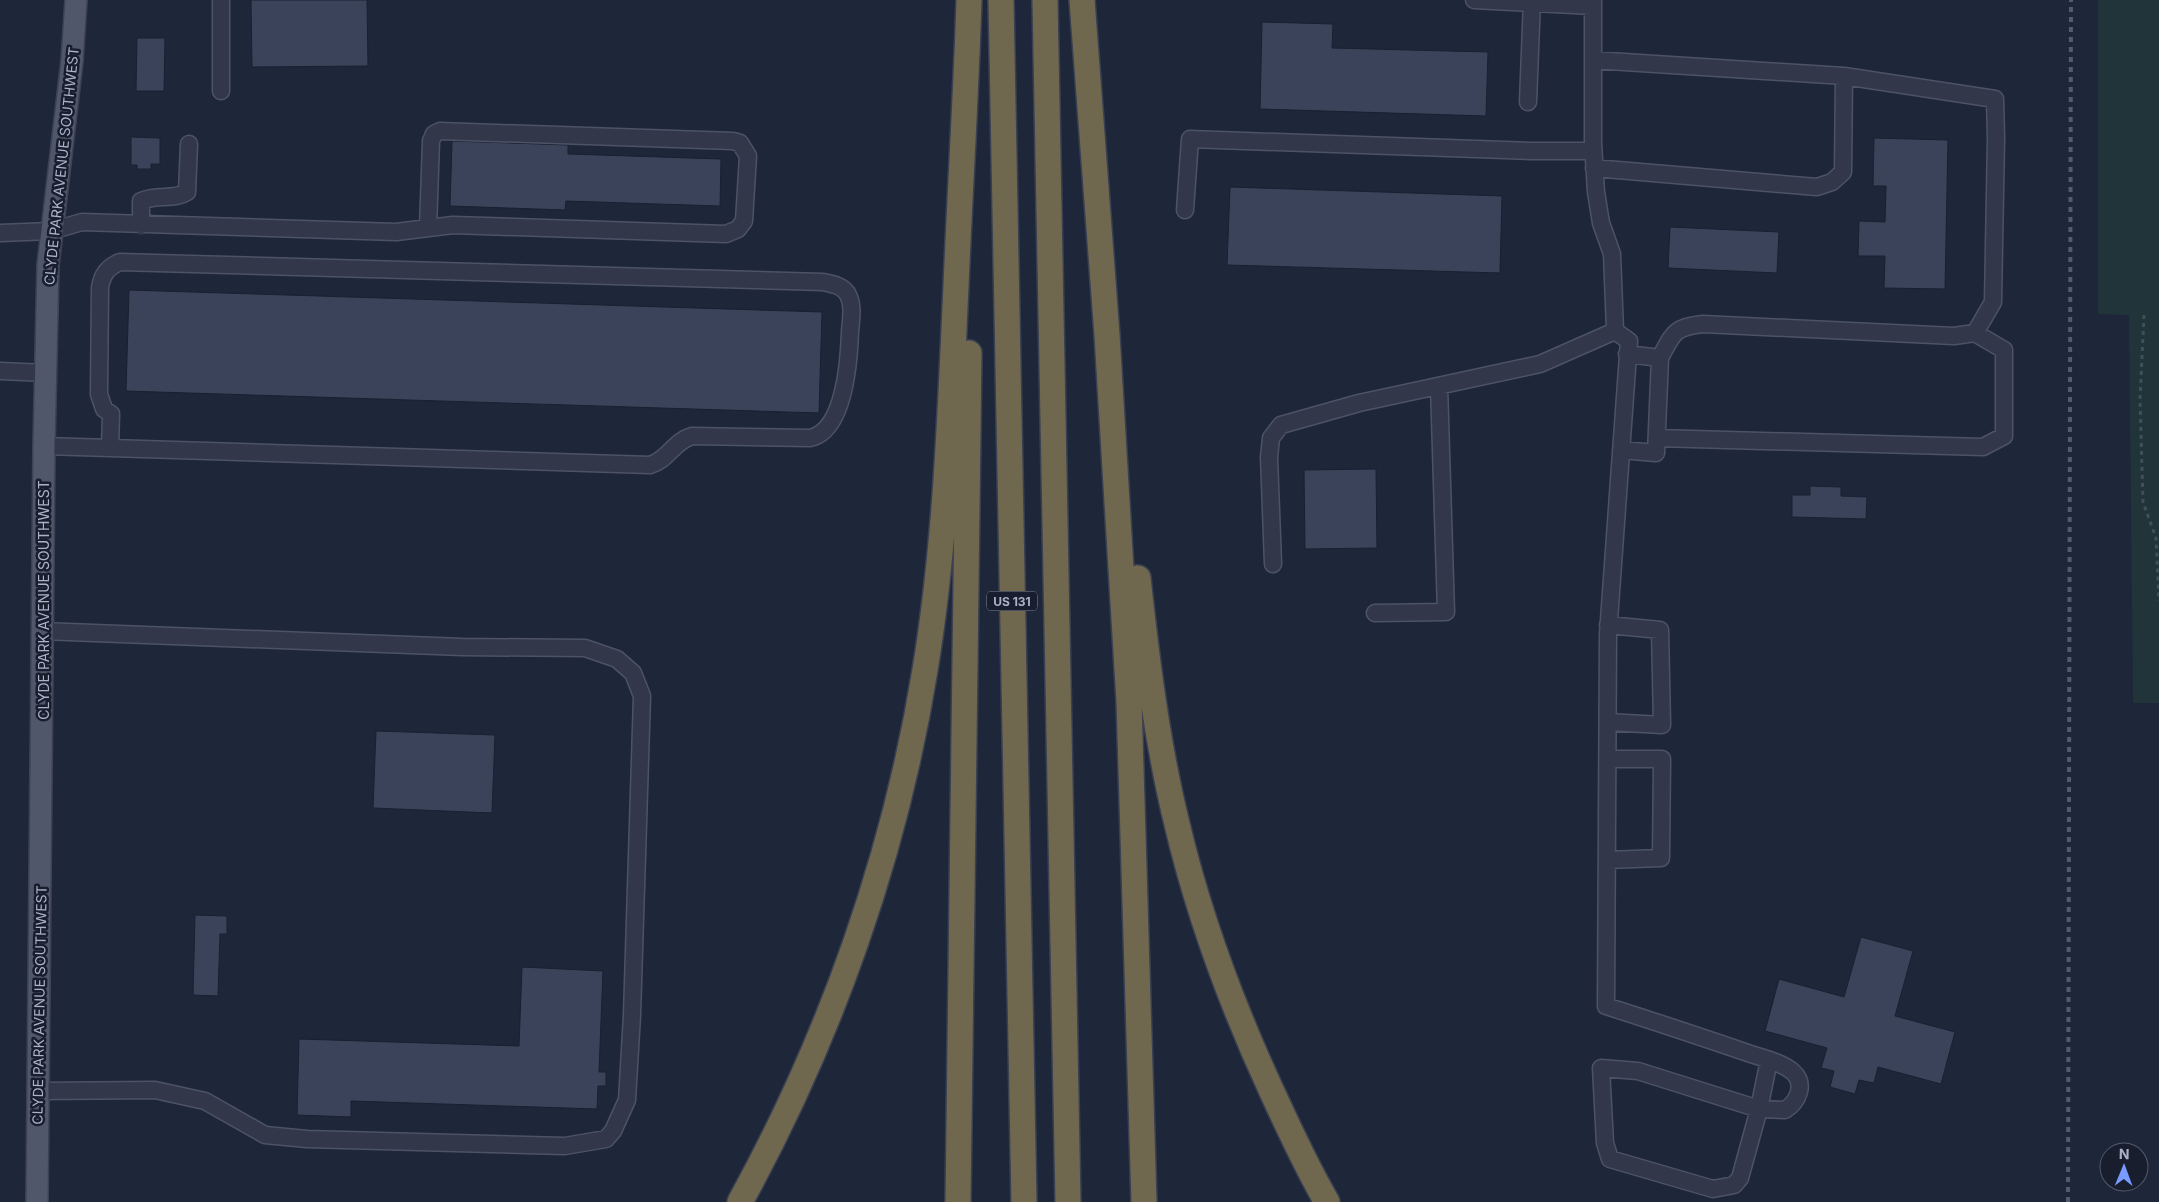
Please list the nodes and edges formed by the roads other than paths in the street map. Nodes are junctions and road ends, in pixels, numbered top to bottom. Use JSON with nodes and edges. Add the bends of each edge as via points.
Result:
{"nodes":[{"id":1,"x":76,"y":0,"type":"edge"},
{"id":2,"x":221,"y":0,"type":"edge"},
{"id":3,"x":969,"y":0,"type":"edge"},
{"id":4,"x":1001,"y":0,"type":"edge"},
{"id":5,"x":1045,"y":0,"type":"edge"},
{"id":6,"x":1082,"y":0,"type":"edge"},
{"id":7,"x":1474,"y":0,"type":"edge"},
{"id":8,"x":1532,"y":1,"type":"edge"},
{"id":9,"x":1593,"y":3,"type":"edge"},
{"id":10,"x":1593,"y":60,"type":"junction"},
{"id":11,"x":967,"y":66,"type":"junction"},
{"id":12,"x":1844,"y":76,"type":"junction"},
{"id":13,"x":221,"y":91,"type":"dead end"},
{"id":14,"x":1528,"y":102,"type":"dead end"},
{"id":15,"x":189,"y":144,"type":"dead end"},
{"id":16,"x":1593,"y":151,"type":"junction"},
{"id":17,"x":1594,"y":168,"type":"junction"},
{"id":18,"x":1185,"y":210,"type":"dead end"},
{"id":19,"x":141,"y":225,"type":"junction"},
{"id":20,"x":428,"y":228,"type":"junction"},
{"id":21,"x":51,"y":231,"type":"junction"},
{"id":22,"x":0,"y":233,"type":"edge"},
{"id":23,"x":1615,"y":331,"type":"junction"},
{"id":24,"x":1975,"y":332,"type":"junction"},
{"id":25,"x":1107,"y":335,"type":"junction"},
{"id":26,"x":1628,"y":354,"type":"junction"},
{"id":27,"x":1660,"y":358,"type":"junction"},
{"id":28,"x":0,"y":371,"type":"edge"},
{"id":29,"x":46,"y":373,"type":"junction"},
{"id":30,"x":1439,"y":386,"type":"junction"},
{"id":31,"x":1657,"y":438,"type":"junction"},
{"id":32,"x":44,"y":446,"type":"junction"},
{"id":33,"x":110,"y":448,"type":"junction"},
{"id":34,"x":1621,"y":450,"type":"junction"},
{"id":35,"x":1273,"y":564,"type":"dead end"},
{"id":36,"x":1375,"y":613,"type":"dead end"},
{"id":37,"x":1608,"y":625,"type":"junction"},
{"id":38,"x":42,"y":631,"type":"junction"},
{"id":39,"x":1608,"y":722,"type":"junction"},
{"id":40,"x":1608,"y":759,"type":"junction"},
{"id":41,"x":1607,"y":860,"type":"junction"},
{"id":42,"x":1769,"y":1060,"type":"junction"},
{"id":43,"x":38,"y":1091,"type":"junction"},
{"id":44,"x":1759,"y":1109,"type":"junction"},
{"id":45,"x":37,"y":1202,"type":"edge"},
{"id":46,"x":740,"y":1202,"type":"edge"},
{"id":47,"x":958,"y":1202,"type":"edge"},
{"id":48,"x":1024,"y":1202,"type":"edge"},
{"id":49,"x":1068,"y":1202,"type":"edge"},
{"id":50,"x":1144,"y":1202,"type":"edge"},
{"id":51,"x":1327,"y":1202,"type":"edge"}],
"edges":[{"from":1,"to":21,"type":"main road","name":"CLYDE PARK AVENUE SOUTHWEST","via":[[72,61]]},
{"from":2,"to":13,"type":"street"},
{"from":3,"to":11,"type":"highway"},
{"from":4,"to":48,"type":"highway","number":"US 131"},
{"from":5,"to":49,"type":"highway","number":"US 131"},
{"from":6,"to":25,"type":"highway"},
{"from":7,"to":8,"type":"street"},
{"from":8,"to":9,"type":"street"},
{"from":8,"to":14,"type":"street"},
{"from":9,"to":10,"type":"street"},
{"from":10,"to":12,"type":"street"},
{"from":10,"to":16,"type":"street"},
{"from":11,"to":46,"type":"highway","via":[[950,428],[938,573],[925,670],[893,818],[848,963],[785,1114]]},
{"from":11,"to":47,"type":"highway","via":[[969,464]]},
{"from":12,"to":17,"type":"street","via":[[1843,172],[1832,182],[1817,187]]},
{"from":12,"to":24,"type":"street","via":[[1995,98],[1993,302]]},
{"from":15,"to":19,"type":"street","via":[[187,192],[180,196],[152,196],[141,201]]},
{"from":16,"to":17,"type":"street"},
{"from":16,"to":18,"type":"street","via":[[1190,139]]},
{"from":17,"to":23,"type":"street","via":[[1601,223],[1612,254]]},
{"from":19,"to":20,"type":"street","via":[[396,232]]},
{"from":19,"to":21,"type":"street","via":[[82,222]]},
{"from":20,"to":20,"type":"street","via":[[453,225],[733,232],[744,221],[748,156],[740,143],[733,142],[440,131],[431,141]]},
{"from":21,"to":22,"type":"street"},
{"from":21,"to":29,"type":"main road","name":"CLYDE PARK AVENUE SOUTHWEST"},
{"from":23,"to":26,"type":"street","via":[[1628,341]]},
{"from":23,"to":30,"type":"street","via":[[1540,364]]},
{"from":24,"to":27,"type":"street","via":[[1954,336],[1702,324],[1684,326],[1675,332]]},
{"from":24,"to":31,"type":"street","via":[[2004,350],[2004,436],[1983,447]]},
{"from":25,"to":50,"type":"highway","via":[[1133,790]]},
{"from":25,"to":51,"type":"highway","via":[[1148,662],[1159,738],[1177,824],[1199,903],[1251,1047]]},
{"from":26,"to":27,"type":"street"},
{"from":26,"to":34,"type":"street"},
{"from":27,"to":31,"type":"street"},
{"from":28,"to":29,"type":"street"},
{"from":29,"to":32,"type":"main road","name":"CLYDE PARK AVENUE SOUTHWEST"},
{"from":30,"to":35,"type":"street","via":[[1359,403],[1280,426],[1271,438],[1269,457]]},
{"from":30,"to":36,"type":"street","via":[[1446,612]]},
{"from":31,"to":34,"type":"street","via":[[1656,453]]},
{"from":32,"to":33,"type":"street"},
{"from":32,"to":38,"type":"main road","name":"CLYDE PARK AVENUE SOUTHWEST"},
{"from":33,"to":33,"type":"street","via":[[111,414],[104,409],[99,394],[100,288],[104,273],[120,262],[823,282],[841,287],[850,300],[849,358],[839,406],[823,432],[810,438],[692,436],[680,441],[663,460],[650,465]]},
{"from":34,"to":37,"type":"street"},
{"from":37,"to":39,"type":"street"},
{"from":37,"to":39,"type":"street","via":[[1660,630],[1662,725]]},
{"from":38,"to":43,"type":"main road","name":"CLYDE PARK AVENUE SOUTHWEST"},
{"from":38,"to":43,"type":"street","via":[[462,648],[585,648],[617,659],[633,673],[642,696],[627,1100],[606,1139],[565,1146],[282,1137],[265,1135],[206,1101],[155,1090]]},
{"from":39,"to":40,"type":"street"},
{"from":40,"to":41,"type":"street"},
{"from":40,"to":41,"type":"street","via":[[1662,759],[1661,858]]},
{"from":41,"to":42,"type":"street","via":[[1606,1006]]},
{"from":42,"to":44,"type":"street"},
{"from":42,"to":44,"type":"street","via":[[1792,1070],[1798,1077],[1798,1100],[1785,1110]]},
{"from":43,"to":45,"type":"main road","name":"CLYDE PARK AVENUE SOUTHWEST"},
{"from":44,"to":44,"type":"street","via":[[1740,1178],[1734,1185],[1713,1189],[1610,1159],[1605,1143],[1602,1068],[1638,1072]]}]}
